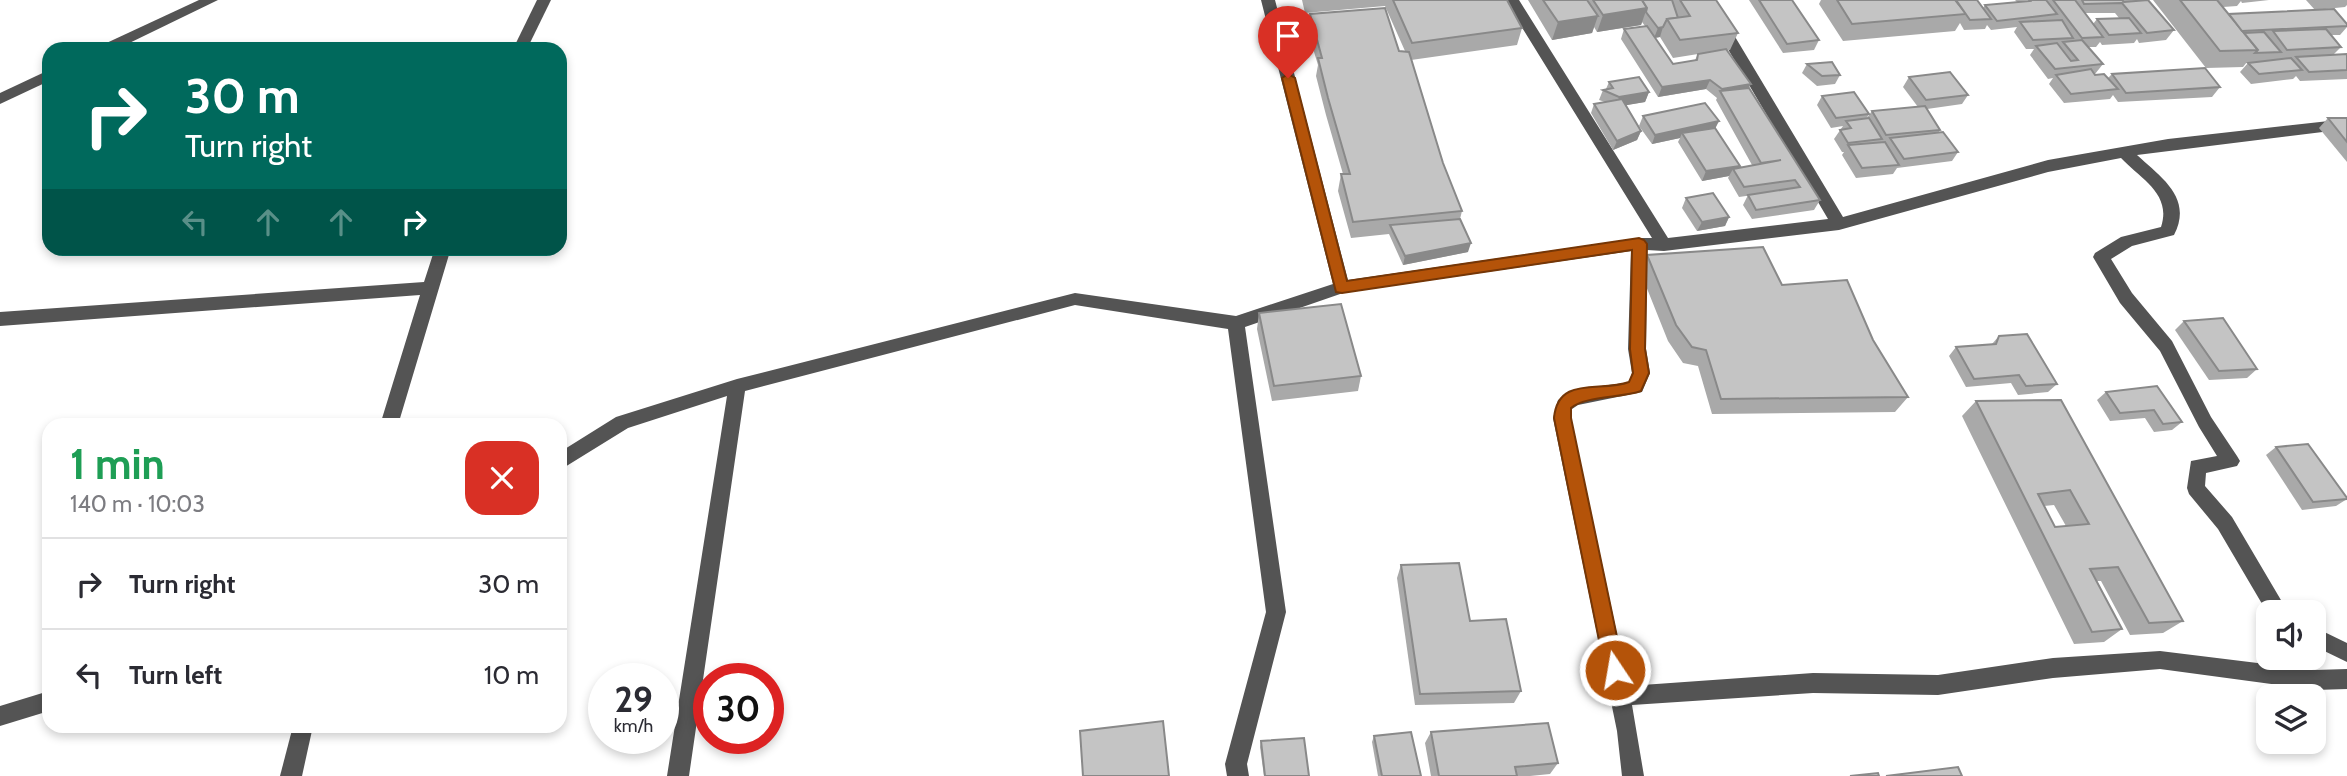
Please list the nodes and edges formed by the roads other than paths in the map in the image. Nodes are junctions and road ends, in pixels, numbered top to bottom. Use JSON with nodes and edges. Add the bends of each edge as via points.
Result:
{"nodes":[{"id":1,"x":211,"y":0,"type":"edge"},
{"id":2,"x":544,"y":0,"type":"edge"},
{"id":3,"x":1268,"y":0,"type":"edge"},
{"id":4,"x":1512,"y":0,"type":"edge"},
{"id":5,"x":1706,"y":0,"type":"edge"},
{"id":6,"x":190,"y":4,"type":"edge"},
{"id":7,"x":118,"y":42,"type":"edge"},
{"id":8,"x":523,"y":42,"type":"edge"},
{"id":9,"x":42,"y":78,"type":"edge"},
{"id":10,"x":31,"y":83,"type":"junction"},
{"id":11,"x":0,"y":84,"type":"edge"},
{"id":12,"x":0,"y":99,"type":"edge"},
{"id":13,"x":2347,"y":124,"type":"edge"},
{"id":14,"x":2124,"y":152,"type":"junction"},
{"id":15,"x":1839,"y":224,"type":"junction"},
{"id":16,"x":1639,"y":244,"type":"junction"},
{"id":17,"x":1664,"y":245,"type":"junction"},
{"id":18,"x":441,"y":256,"type":"edge"},
{"id":19,"x":431,"y":288,"type":"junction"},
{"id":20,"x":1342,"y":288,"type":"junction"},
{"id":21,"x":0,"y":319,"type":"edge"},
{"id":22,"x":1236,"y":323,"type":"junction"},
{"id":23,"x":737,"y":386,"type":"junction"},
{"id":24,"x":390,"y":418,"type":"edge"},
{"id":25,"x":567,"y":457,"type":"edge"},
{"id":26,"x":2270,"y":600,"type":"edge"},
{"id":27,"x":2326,"y":642,"type":"edge"},
{"id":28,"x":2347,"y":653,"type":"edge"},
{"id":29,"x":2347,"y":679,"type":"edge"},
{"id":30,"x":1620,"y":696,"type":"junction"},
{"id":31,"x":42,"y":703,"type":"edge"},
{"id":32,"x":0,"y":716,"type":"edge"},
{"id":33,"x":301,"y":733,"type":"edge"},
{"id":34,"x":291,"y":776,"type":"edge"},
{"id":35,"x":678,"y":776,"type":"edge"},
{"id":36,"x":1238,"y":776,"type":"edge"},
{"id":37,"x":1633,"y":776,"type":"edge"}],
"edges":[{"from":1,"to":6,"type":"street"},
{"from":2,"to":8,"type":"street"},
{"from":3,"to":20,"type":"street"},
{"from":4,"to":17,"type":"street"},
{"from":5,"to":15,"type":"street"},
{"from":6,"to":7,"type":"street"},
{"from":9,"to":10,"type":"street"},
{"from":10,"to":11,"type":"street"},
{"from":10,"to":12,"type":"street"},
{"from":13,"to":14,"type":"street"},
{"from":14,"to":15,"type":"street","via":[[2048,166]]},
{"from":14,"to":26,"type":"street","via":[[2166,191],[2174,210],[2168,231],[2127,241],[2101,257],[2126,298],[2166,346],[2231,461],[2197,467],[2196,488],[2225,523]]},
{"from":15,"to":17,"type":"street"},
{"from":16,"to":17,"type":"street"},
{"from":16,"to":20,"type":"street"},
{"from":16,"to":30,"type":"street","via":[[1637,349],[1641,373],[1636,387],[1573,396],[1564,405],[1563,418]]},
{"from":18,"to":19,"type":"street"},
{"from":19,"to":21,"type":"street"},
{"from":19,"to":24,"type":"street"},
{"from":20,"to":22,"type":"street"},
{"from":22,"to":23,"type":"street","via":[[1075,299]]},
{"from":22,"to":36,"type":"street","via":[[1276,612],[1236,764]]},
{"from":23,"to":25,"type":"street","via":[[622,422]]},
{"from":23,"to":35,"type":"street"},
{"from":27,"to":28,"type":"street"},
{"from":29,"to":30,"type":"street","via":[[2315,680],[2160,660],[2053,668],[1938,685],[1813,682]]},
{"from":30,"to":37,"type":"street"},
{"from":31,"to":32,"type":"street"},
{"from":33,"to":34,"type":"street"}]}
